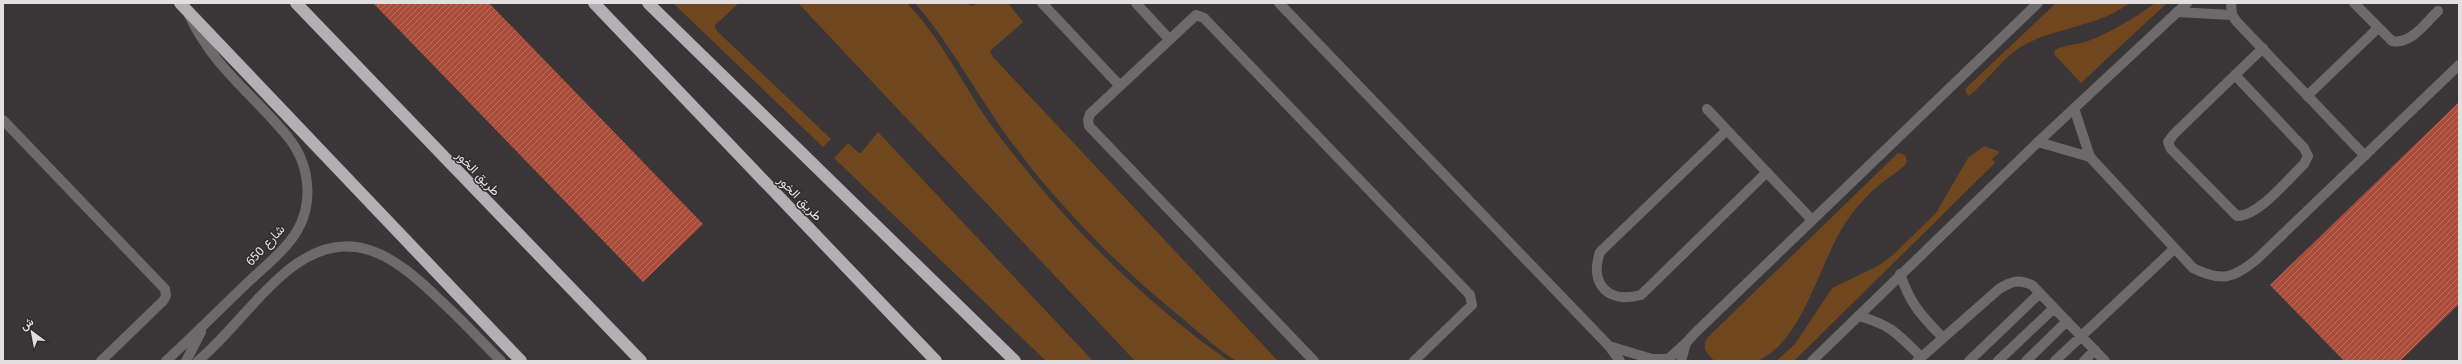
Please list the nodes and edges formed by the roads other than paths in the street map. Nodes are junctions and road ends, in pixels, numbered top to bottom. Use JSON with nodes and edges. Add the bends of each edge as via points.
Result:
{"nodes":[{"id":1,"x":296,"y":3,"type":"edge"},
{"id":2,"x":594,"y":3,"type":"edge"},
{"id":3,"x":648,"y":3,"type":"edge"},
{"id":4,"x":1042,"y":3,"type":"edge"},
{"id":5,"x":1136,"y":3,"type":"edge"},
{"id":6,"x":1279,"y":3,"type":"edge"},
{"id":7,"x":2038,"y":3,"type":"edge"},
{"id":8,"x":2187,"y":3,"type":"edge"},
{"id":9,"x":2231,"y":3,"type":"edge"},
{"id":10,"x":2354,"y":3,"type":"edge"},
{"id":11,"x":183,"y":6,"type":"edge"},
{"id":12,"x":2438,"y":11,"type":"dead end"},
{"id":13,"x":2177,"y":12,"type":"junction"},
{"id":14,"x":2232,"y":15,"type":"junction"},
{"id":15,"x":2378,"y":28,"type":"junction"},
{"id":16,"x":1169,"y":39,"type":"junction"},
{"id":17,"x":2263,"y":48,"type":"junction"},
{"id":18,"x":2459,"y":65,"type":"edge"},
{"id":19,"x":2234,"y":75,"type":"junction"},
{"id":20,"x":1120,"y":86,"type":"junction"},
{"id":21,"x":2307,"y":96,"type":"junction"},
{"id":22,"x":2074,"y":108,"type":"junction"},
{"id":23,"x":1708,"y":109,"type":"dead end"},
{"id":24,"x":3,"y":120,"type":"edge"},
{"id":25,"x":1727,"y":130,"type":"junction"},
{"id":26,"x":2038,"y":142,"type":"junction"},
{"id":27,"x":2365,"y":156,"type":"junction"},
{"id":28,"x":2090,"y":157,"type":"junction"},
{"id":29,"x":1767,"y":172,"type":"junction"},
{"id":30,"x":1812,"y":220,"type":"junction"},
{"id":31,"x":2174,"y":249,"type":"junction"},
{"id":32,"x":1900,"y":274,"type":"junction"},
{"id":33,"x":2040,"y":293,"type":"junction"},
{"id":34,"x":2054,"y":308,"type":"junction"},
{"id":35,"x":1858,"y":316,"type":"junction"},
{"id":36,"x":2067,"y":322,"type":"junction"},
{"id":37,"x":204,"y":325,"type":"junction"},
{"id":38,"x":2081,"y":336,"type":"junction"},
{"id":39,"x":1942,"y":337,"type":"junction"},
{"id":40,"x":1686,"y":343,"type":"junction"},
{"id":41,"x":216,"y":345,"type":"junction"},
{"id":42,"x":1609,"y":346,"type":"junction"},
{"id":43,"x":2095,"y":350,"type":"junction"},
{"id":44,"x":1919,"y":359,"type":"edge"},
{"id":45,"x":1667,"y":360,"type":"edge"},
{"id":46,"x":101,"y":361,"type":"edge"},
{"id":47,"x":166,"y":361,"type":"edge"},
{"id":48,"x":186,"y":361,"type":"edge"},
{"id":49,"x":198,"y":361,"type":"edge"},
{"id":50,"x":207,"y":361,"type":"edge"},
{"id":51,"x":501,"y":361,"type":"edge"},
{"id":52,"x":521,"y":361,"type":"edge"},
{"id":53,"x":641,"y":361,"type":"edge"},
{"id":54,"x":936,"y":361,"type":"edge"},
{"id":55,"x":1015,"y":361,"type":"edge"},
{"id":56,"x":1314,"y":361,"type":"edge"},
{"id":57,"x":1414,"y":361,"type":"edge"},
{"id":58,"x":1620,"y":361,"type":"edge"},
{"id":59,"x":1681,"y":361,"type":"edge"},
{"id":60,"x":1812,"y":361,"type":"edge"},
{"id":61,"x":1969,"y":361,"type":"edge"},
{"id":62,"x":1998,"y":361,"type":"edge"},
{"id":63,"x":2026,"y":361,"type":"edge"},
{"id":64,"x":2055,"y":361,"type":"edge"},
{"id":65,"x":2084,"y":361,"type":"edge"},
{"id":66,"x":2106,"y":361,"type":"edge"}],
"edges":[{"from":1,"to":53,"type":"highway","name":"طريق الخور"},
{"from":2,"to":54,"type":"highway","name":"طريق الخور"},
{"from":3,"to":55,"type":"highway"},
{"from":4,"to":20,"type":"street"},
{"from":5,"to":16,"type":"street"},
{"from":6,"to":42,"type":"street"},
{"from":7,"to":30,"type":"street"},
{"from":8,"to":13,"type":"street"},
{"from":9,"to":14,"type":"street"},
{"from":10,"to":15,"type":"street"},
{"from":11,"to":37,"type":"street","name":"شارع 650","via":[[222,66],[288,137],[305,171],[308,188],[304,214],[290,241]]},
{"from":11,"to":52,"type":"highway"},
{"from":12,"to":15,"type":"street","via":[[2407,40],[2392,41]]},
{"from":13,"to":14,"type":"street"},
{"from":13,"to":22,"type":"street"},
{"from":14,"to":17,"type":"street"},
{"from":15,"to":21,"type":"street"},
{"from":16,"to":20,"type":"street"},
{"from":16,"to":57,"type":"street","via":[[1193,16],[1200,15],[1204,18],[1470,295],[1472,305]]},
{"from":17,"to":19,"type":"street"},
{"from":17,"to":21,"type":"street"},
{"from":18,"to":27,"type":"street"},
{"from":19,"to":19,"type":"street","via":[[2168,142],[2171,149],[2237,216],[2245,216],[2256,210],[2304,164],[2308,156],[2304,148]]},
{"from":20,"to":56,"type":"street","via":[[1090,114],[1088,120],[1092,131]]},
{"from":21,"to":27,"type":"street"},
{"from":22,"to":26,"type":"street"},
{"from":22,"to":28,"type":"street"},
{"from":23,"to":25,"type":"street"},
{"from":24,"to":46,"type":"street","via":[[165,289],[164,301]]},
{"from":25,"to":29,"type":"street"},
{"from":25,"to":29,"type":"street","via":[[1600,252],[1595,265],[1596,278],[1602,288],[1617,297],[1631,298],[1641,295]]},
{"from":26,"to":28,"type":"street"},
{"from":26,"to":32,"type":"street"},
{"from":27,"to":31,"type":"street","via":[[2244,270],[2227,277],[2210,276],[2193,268]]},
{"from":28,"to":31,"type":"street"},
{"from":29,"to":30,"type":"street"},
{"from":30,"to":40,"type":"street"},
{"from":31,"to":38,"type":"street"},
{"from":32,"to":35,"type":"street"},
{"from":32,"to":39,"type":"street","via":[[1909,298]]},
{"from":33,"to":34,"type":"street"},
{"from":33,"to":39,"type":"street","via":[[2032,285],[2022,281],[2011,281]]},
{"from":33,"to":61,"type":"street"},
{"from":34,"to":36,"type":"street"},
{"from":34,"to":62,"type":"street"},
{"from":35,"to":44,"type":"street","via":[[1881,322],[1896,333]]},
{"from":35,"to":60,"type":"street"},
{"from":36,"to":38,"type":"street"},
{"from":36,"to":63,"type":"street"},
{"from":37,"to":47,"type":"street","name":"شارع 650"},
{"from":37,"to":48,"type":"street"},
{"from":38,"to":43,"type":"street"},
{"from":38,"to":64,"type":"street"},
{"from":39,"to":44,"type":"street"},
{"from":40,"to":45,"type":"street"},
{"from":40,"to":59,"type":"street"},
{"from":41,"to":49,"type":"street"},
{"from":41,"to":50,"type":"street"},
{"from":41,"to":51,"type":"street","via":[[262,295],[298,263],[320,250],[351,246],[380,253],[407,268]]},
{"from":42,"to":45,"type":"street","via":[[1652,359]]},
{"from":42,"to":58,"type":"street"},
{"from":43,"to":65,"type":"street"},
{"from":43,"to":66,"type":"street"}]}
